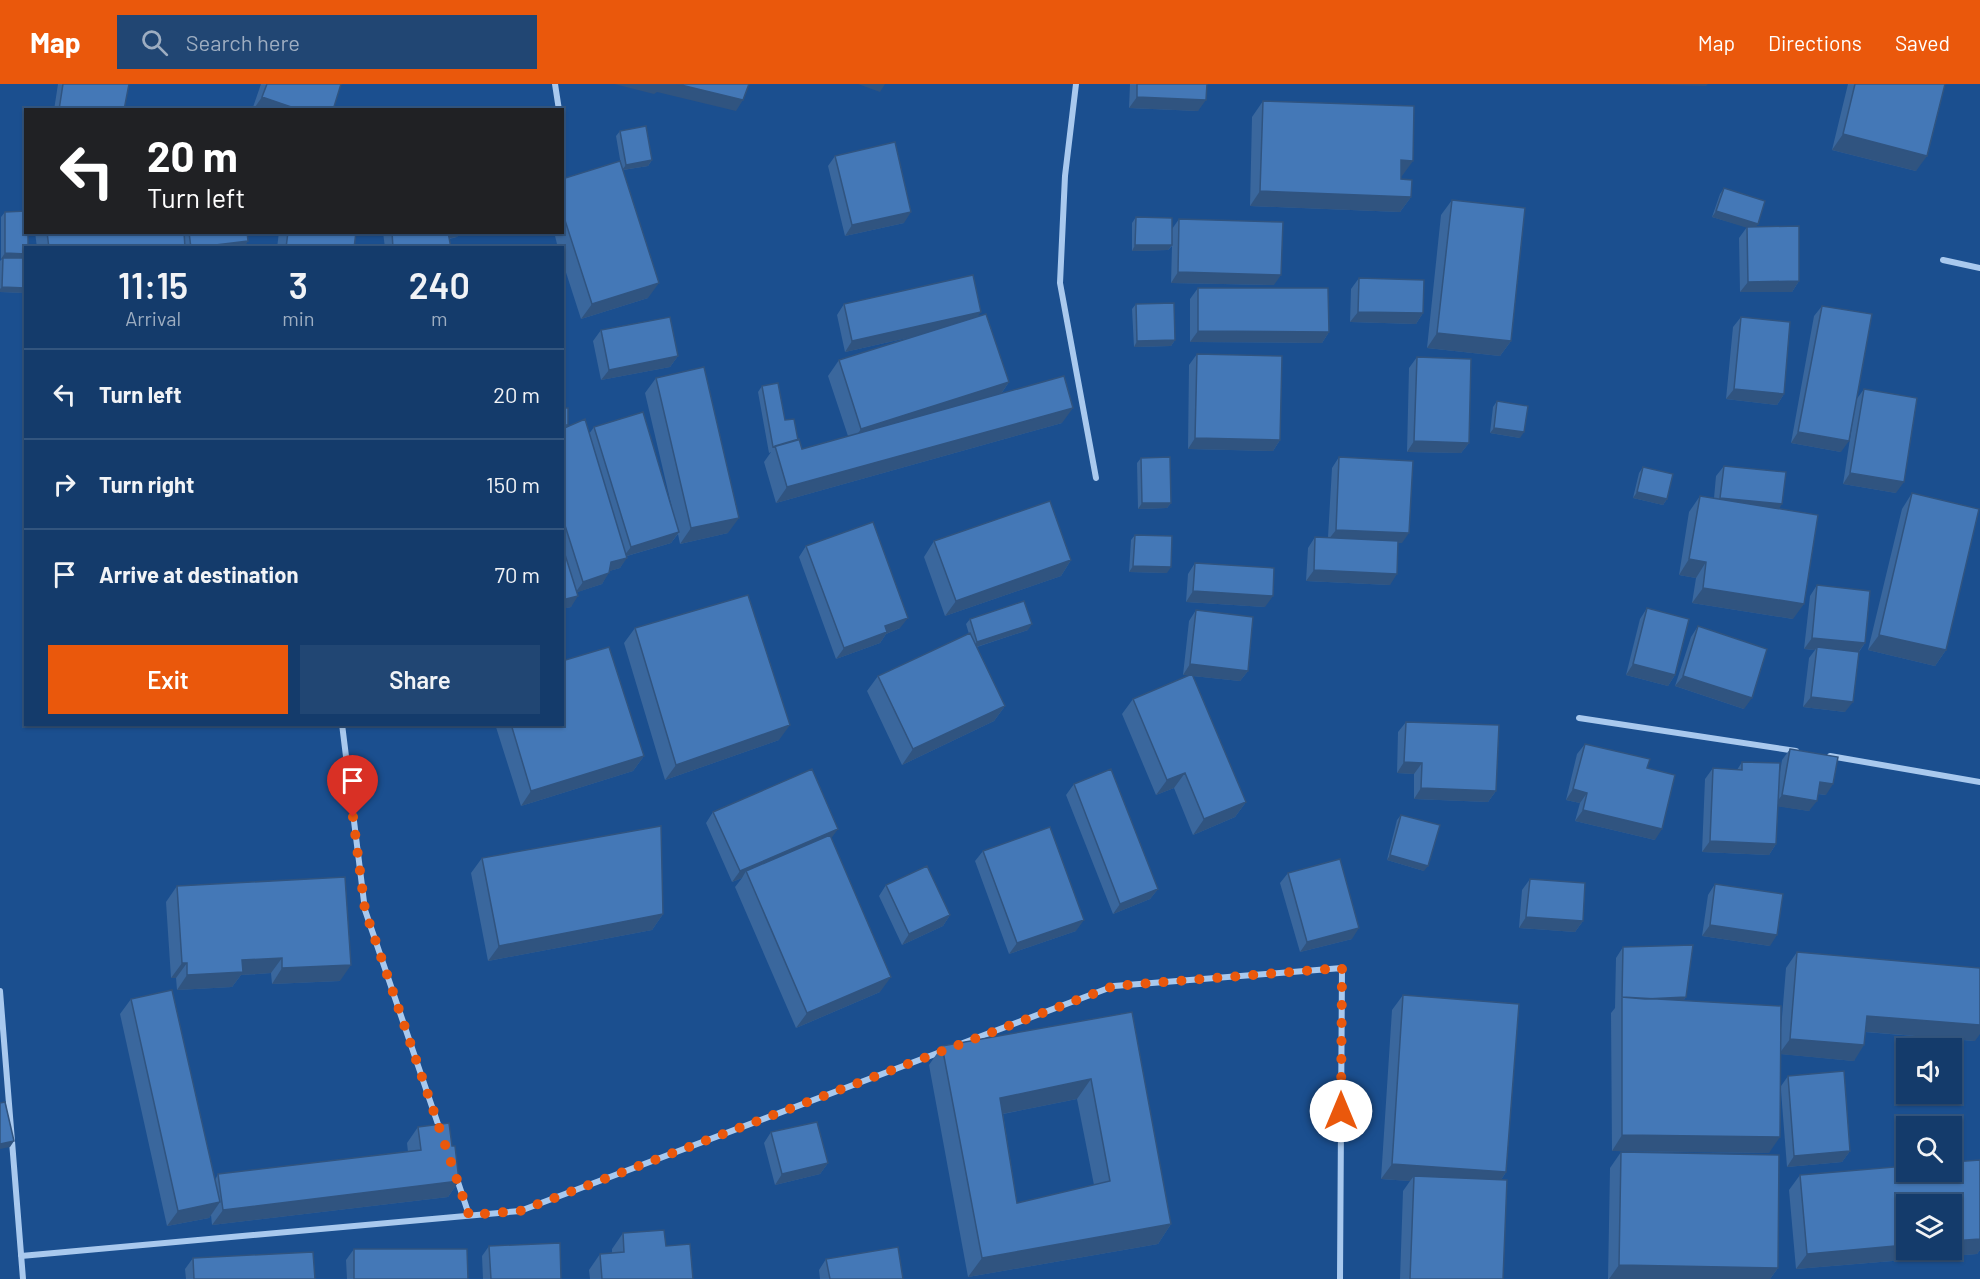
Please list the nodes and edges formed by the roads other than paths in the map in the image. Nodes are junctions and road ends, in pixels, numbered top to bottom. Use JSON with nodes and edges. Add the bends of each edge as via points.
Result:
{"nodes":[{"id":1,"x":555,"y":84,"type":"edge"},
{"id":2,"x":1076,"y":84,"type":"edge"},
{"id":3,"x":558,"y":108,"type":"edge"},
{"id":4,"x":1943,"y":260,"type":"dead end"},
{"id":5,"x":1980,"y":268,"type":"edge"},
{"id":6,"x":1096,"y":478,"type":"dead end"},
{"id":7,"x":1579,"y":718,"type":"dead end"},
{"id":8,"x":342,"y":726,"type":"edge"},
{"id":9,"x":1799,"y":752,"type":"edge"},
{"id":10,"x":1822,"y":755,"type":"edge"},
{"id":11,"x":1980,"y":782,"type":"edge"},
{"id":12,"x":0,"y":991,"type":"edge"},
{"id":13,"x":957,"y":1046,"type":"edge"},
{"id":14,"x":946,"y":1050,"type":"edge"},
{"id":15,"x":442,"y":1136,"type":"edge"},
{"id":16,"x":454,"y":1170,"type":"edge"},
{"id":17,"x":469,"y":1215,"type":"junction"},
{"id":18,"x":21,"y":1256,"type":"junction"},
{"id":19,"x":23,"y":1279,"type":"edge"},
{"id":20,"x":1340,"y":1279,"type":"edge"}],
"edges":[{"from":1,"to":3,"type":"street"},
{"from":2,"to":6,"type":"street","via":[[1065,176],[1060,283]]},
{"from":4,"to":5,"type":"street"},
{"from":7,"to":9,"type":"street"},
{"from":8,"to":15,"type":"street","via":[[365,910]]},
{"from":10,"to":11,"type":"street"},
{"from":12,"to":18,"type":"street"},
{"from":13,"to":20,"type":"street","via":[[1114,986],[1342,968]]},
{"from":14,"to":17,"type":"street","via":[[520,1211]]},
{"from":16,"to":17,"type":"street"},
{"from":17,"to":18,"type":"street"},
{"from":18,"to":19,"type":"street"}]}
